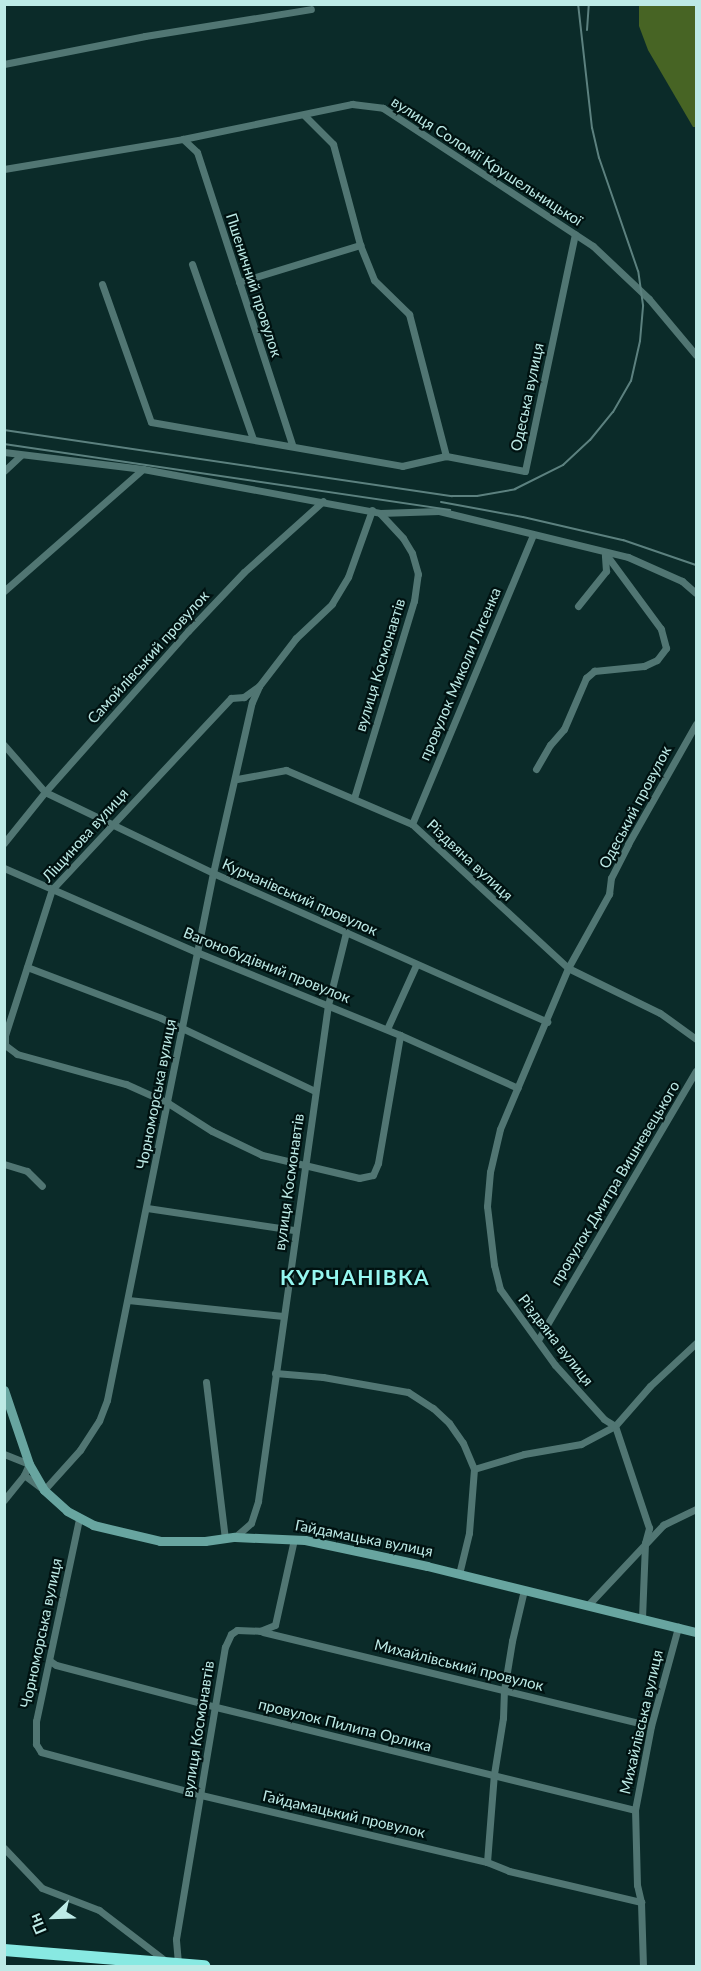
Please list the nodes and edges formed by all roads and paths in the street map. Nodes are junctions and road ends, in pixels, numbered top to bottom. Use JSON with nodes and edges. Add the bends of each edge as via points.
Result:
{"nodes":[{"id":1,"x":311,"y":9,"type":"dead end"},
{"id":2,"x":4,"y":64,"type":"edge"},
{"id":3,"x":304,"y":115,"type":"junction"},
{"id":4,"x":183,"y":140,"type":"junction"},
{"id":5,"x":4,"y":170,"type":"edge"},
{"id":6,"x":574,"y":234,"type":"junction"},
{"id":7,"x":360,"y":245,"type":"junction"},
{"id":8,"x":192,"y":264,"type":"dead end"},
{"id":9,"x":239,"y":282,"type":"junction"},
{"id":10,"x":102,"y":284,"type":"dead end"},
{"id":11,"x":696,"y":355,"type":"edge"},
{"id":12,"x":253,"y":439,"type":"junction"},
{"id":13,"x":292,"y":445,"type":"junction"},
{"id":14,"x":4,"y":452,"type":"edge"},
{"id":15,"x":21,"y":455,"type":"junction"},
{"id":16,"x":446,"y":456,"type":"junction"},
{"id":17,"x":143,"y":469,"type":"junction"},
{"id":18,"x":4,"y":471,"type":"edge"},
{"id":19,"x":323,"y":501,"type":"junction"},
{"id":20,"x":372,"y":510,"type":"junction"},
{"id":21,"x":380,"y":513,"type":"junction"},
{"id":22,"x":533,"y":535,"type":"junction"},
{"id":23,"x":605,"y":553,"type":"junction"},
{"id":24,"x":4,"y":591,"type":"edge"},
{"id":25,"x":696,"y":593,"type":"edge"},
{"id":26,"x":578,"y":606,"type":"dead end"},
{"id":27,"x":258,"y":686,"type":"junction"},
{"id":28,"x":696,"y":724,"type":"edge"},
{"id":29,"x":4,"y":746,"type":"edge"},
{"id":30,"x":536,"y":769,"type":"dead end"},
{"id":31,"x":237,"y":779,"type":"junction"},
{"id":32,"x":45,"y":792,"type":"junction"},
{"id":33,"x":354,"y":798,"type":"junction"},
{"id":34,"x":111,"y":823,"type":"junction"},
{"id":35,"x":412,"y":824,"type":"junction"},
{"id":36,"x":4,"y":843,"type":"edge"},
{"id":37,"x":4,"y":868,"type":"edge"},
{"id":38,"x":213,"y":873,"type":"junction"},
{"id":39,"x":52,"y":889,"type":"junction"},
{"id":40,"x":346,"y":932,"type":"junction"},
{"id":41,"x":199,"y":953,"type":"junction"},
{"id":42,"x":416,"y":965,"type":"junction"},
{"id":43,"x":27,"y":967,"type":"junction"},
{"id":44,"x":568,"y":968,"type":"junction"},
{"id":45,"x":328,"y":1005,"type":"junction"},
{"id":46,"x":547,"y":1022,"type":"junction"},
{"id":47,"x":387,"y":1029,"type":"junction"},
{"id":48,"x":182,"y":1030,"type":"junction"},
{"id":49,"x":400,"y":1035,"type":"junction"},
{"id":50,"x":696,"y":1040,"type":"edge"},
{"id":51,"x":696,"y":1071,"type":"edge"},
{"id":52,"x":518,"y":1088,"type":"junction"},
{"id":53,"x":315,"y":1091,"type":"junction"},
{"id":54,"x":168,"y":1103,"type":"junction"},
{"id":55,"x":4,"y":1164,"type":"edge"},
{"id":56,"x":304,"y":1166,"type":"junction"},
{"id":57,"x":42,"y":1186,"type":"dead end"},
{"id":58,"x":147,"y":1208,"type":"junction"},
{"id":59,"x":295,"y":1230,"type":"junction"},
{"id":60,"x":128,"y":1300,"type":"junction"},
{"id":61,"x":283,"y":1317,"type":"junction"},
{"id":62,"x":538,"y":1340,"type":"junction"},
{"id":63,"x":696,"y":1343,"type":"edge"},
{"id":64,"x":275,"y":1373,"type":"junction"},
{"id":65,"x":206,"y":1382,"type":"dead end"},
{"id":66,"x":4,"y":1390,"type":"edge"},
{"id":67,"x":615,"y":1426,"type":"junction"},
{"id":68,"x":4,"y":1454,"type":"edge"},
{"id":69,"x":29,"y":1464,"type":"junction"},
{"id":70,"x":474,"y":1469,"type":"junction"},
{"id":71,"x":24,"y":1475,"type":"junction"},
{"id":72,"x":44,"y":1490,"type":"junction"},
{"id":73,"x":4,"y":1500,"type":"edge"},
{"id":74,"x":696,"y":1509,"type":"edge"},
{"id":75,"x":79,"y":1519,"type":"junction"},
{"id":76,"x":230,"y":1537,"type":"junction"},
{"id":77,"x":294,"y":1539,"type":"junction"},
{"id":78,"x":645,"y":1543,"type":"junction"},
{"id":79,"x":459,"y":1574,"type":"junction"},
{"id":80,"x":524,"y":1590,"type":"junction"},
{"id":81,"x":588,"y":1605,"type":"junction"},
{"id":82,"x":642,"y":1618,"type":"junction"},
{"id":83,"x":678,"y":1627,"type":"junction"},
{"id":84,"x":260,"y":1631,"type":"junction"},
{"id":85,"x":696,"y":1632,"type":"edge"},
{"id":86,"x":50,"y":1660,"type":"junction"},
{"id":87,"x":504,"y":1690,"type":"junction"},
{"id":88,"x":216,"y":1707,"type":"junction"},
{"id":89,"x":651,"y":1726,"type":"junction"},
{"id":90,"x":41,"y":1752,"type":"joint"},
{"id":91,"x":494,"y":1774,"type":"junction"},
{"id":92,"x":201,"y":1795,"type":"junction"},
{"id":93,"x":635,"y":1810,"type":"junction"},
{"id":94,"x":4,"y":1848,"type":"edge"},
{"id":95,"x":487,"y":1862,"type":"junction"},
{"id":96,"x":641,"y":1902,"type":"junction"},
{"id":97,"x":4,"y":1950,"type":"edge"},
{"id":98,"x":173,"y":1962,"type":"junction"},
{"id":99,"x":120,"y":1963,"type":"edge"},
{"id":100,"x":204,"y":1966,"type":"edge"},
{"id":101,"x":643,"y":1966,"type":"edge"}],
"edges":[{"from":1,"to":2,"type":"street"},
{"from":3,"to":4,"type":"street","name":"вулиця Соломії Крушельницької"},
{"from":3,"to":6,"type":"street","name":"вулиця Соломії Крушельницької","via":[[352,104],[383,108]]},
{"from":3,"to":7,"type":"street","via":[[333,144]]},
{"from":4,"to":5,"type":"street","name":"вулиця Соломії Крушельницької"},
{"from":4,"to":9,"type":"street","name":"Пшеничний провулок","via":[[197,152]]},
{"from":6,"to":11,"type":"street","name":"вулиця Соломії Крушельницької","via":[[593,246],[648,299]]},
{"from":6,"to":16,"type":"street","name":"Одеська вулиця","via":[[525,471]]},
{"from":7,"to":9,"type":"street"},
{"from":7,"to":16,"type":"street","via":[[374,280],[409,314]]},
{"from":8,"to":12,"type":"street"},
{"from":9,"to":13,"type":"street","name":"Пшеничний провулок"},
{"from":10,"to":12,"type":"street","name":"Одеська вулиця","via":[[151,422]]},
{"from":12,"to":13,"type":"street","name":"Одеська вулиця"},
{"from":13,"to":16,"type":"street","name":"Одеська вулиця","via":[[402,466]]},
{"from":14,"to":15,"type":"street"},
{"from":15,"to":17,"type":"street"},
{"from":15,"to":18,"type":"street"},
{"from":17,"to":19,"type":"street"},
{"from":17,"to":24,"type":"street"},
{"from":19,"to":20,"type":"street"},
{"from":19,"to":32,"type":"street","name":"Самойлівський провулок","via":[[236,580]]},
{"from":20,"to":21,"type":"street"},
{"from":20,"to":27,"type":"street","name":"Ліщинова вулиця","via":[[341,591],[281,655]]},
{"from":21,"to":22,"type":"street","via":[[439,511]]},
{"from":21,"to":33,"type":"street","name":"вулиця Космонавтів","via":[[403,538],[418,574],[414,601]]},
{"from":22,"to":23,"type":"street"},
{"from":22,"to":35,"type":"street","name":"провулок Миколи Лисенка"},
{"from":23,"to":25,"type":"street","via":[[628,557],[682,581]]},
{"from":23,"to":26,"type":"street","via":[[606,571]]},
{"from":23,"to":30,"type":"street","via":[[661,629],[666,648],[657,660],[644,666],[594,671],[586,678],[564,729]]},
{"from":27,"to":31,"type":"street","name":"Чорноморська вулиця"},
{"from":27,"to":34,"type":"street","name":"Ліщинова вулиця","via":[[244,697],[231,698]]},
{"from":28,"to":44,"type":"street","name":"Одеський провулок","via":[[628,844],[611,879],[609,894]]},
{"from":29,"to":32,"type":"street"},
{"from":31,"to":33,"type":"street","name":"Різдвяна вулиця","via":[[286,770]]},
{"from":31,"to":38,"type":"street","name":"Чорноморська вулиця"},
{"from":32,"to":34,"type":"street","name":"Курчанівський провулок"},
{"from":32,"to":36,"type":"street","name":"Самойлівський провулок"},
{"from":33,"to":35,"type":"street","name":"Різдвяна вулиця"},
{"from":34,"to":38,"type":"street","name":"Курчанівський провулок"},
{"from":34,"to":39,"type":"street","name":"Ліщинова вулиця"},
{"from":35,"to":44,"type":"street","name":"Різдвяна вулиця"},
{"from":37,"to":39,"type":"street","name":"Вагонобудівний провулок"},
{"from":38,"to":40,"type":"street","name":"Курчанівський провулок"},
{"from":38,"to":41,"type":"street","name":"Чорноморська вулиця"},
{"from":39,"to":41,"type":"street","name":"Вагонобудівний провулок"},
{"from":39,"to":43,"type":"street","name":"Ліщинова вулиця"},
{"from":40,"to":42,"type":"street","name":"Курчанівський провулок"},
{"from":40,"to":45,"type":"street","name":"вулиця Космонавтів"},
{"from":41,"to":45,"type":"street","name":"Вагонобудівний провулок"},
{"from":41,"to":48,"type":"street","name":"Чорноморська вулиця"},
{"from":42,"to":46,"type":"street","name":"Курчанівський провулок"},
{"from":42,"to":47,"type":"street"},
{"from":43,"to":48,"type":"street","via":[[161,1018]]},
{"from":43,"to":54,"type":"street","name":"Ліщинова вулиця","via":[[5,1045],[16,1054],[126,1084]]},
{"from":44,"to":46,"type":"street","name":"Різдвяна вулиця"},
{"from":44,"to":50,"type":"street","name":"Різдвяна вулиця","via":[[660,1013]]},
{"from":45,"to":47,"type":"street","name":"Вагонобудівний провулок"},
{"from":45,"to":53,"type":"street","name":"вулиця Космонавтів"},
{"from":46,"to":52,"type":"street","name":"Різдвяна вулиця"},
{"from":47,"to":49,"type":"street","name":"Вагонобудівний провулок"},
{"from":48,"to":53,"type":"street"},
{"from":48,"to":54,"type":"street","name":"Чорноморська вулиця"},
{"from":49,"to":52,"type":"street","name":"Вагонобудівний провулок"},
{"from":49,"to":56,"type":"street","name":"Ліщинова вулиця","via":[[373,1175],[359,1178]]},
{"from":51,"to":62,"type":"street","name":"провулок Дмитра Вишневецького"},
{"from":52,"to":62,"type":"street","name":"Різдвяна вулиця","via":[[500,1129],[487,1206],[501,1289]]},
{"from":53,"to":56,"type":"street","name":"вулиця Космонавтів"},
{"from":54,"to":56,"type":"street","name":"Ліщинова вулиця","via":[[212,1131],[262,1155]]},
{"from":54,"to":58,"type":"street","name":"Чорноморська вулиця"},
{"from":55,"to":57,"type":"street","via":[[27,1171]]},
{"from":56,"to":59,"type":"street","name":"вулиця Космонавтів"},
{"from":58,"to":59,"type":"street"},
{"from":58,"to":60,"type":"street","name":"Чорноморська вулиця"},
{"from":59,"to":61,"type":"street","name":"вулиця Космонавтів"},
{"from":60,"to":61,"type":"street"},
{"from":60,"to":72,"type":"street","name":"Чорноморська вулиця","via":[[99,1421],[80,1450]]},
{"from":61,"to":64,"type":"street","name":"вулиця Космонавтів"},
{"from":62,"to":67,"type":"street","name":"Різдвяна вулиця","via":[[555,1365]]},
{"from":63,"to":67,"type":"street"},
{"from":64,"to":70,"type":"street","via":[[408,1392],[449,1423]]},
{"from":64,"to":76,"type":"street","name":"вулиця Космонавтів","via":[[258,1501],[251,1523]]},
{"from":65,"to":76,"type":"street"},
{"from":66,"to":69,"type":"main road"},
{"from":67,"to":70,"type":"street","via":[[581,1444],[524,1454]]},
{"from":67,"to":78,"type":"street","via":[[649,1528]]},
{"from":68,"to":69,"type":"street"},
{"from":69,"to":71,"type":"street"},
{"from":69,"to":72,"type":"main road"},
{"from":70,"to":79,"type":"street","via":[[469,1533]]},
{"from":71,"to":72,"type":"street","name":"Гайдамацька вулиця"},
{"from":71,"to":73,"type":"street"},
{"from":72,"to":75,"type":"main road","name":"Гайдамацька вулиця"},
{"from":74,"to":78,"type":"street","via":[[663,1525]]},
{"from":75,"to":76,"type":"main road","name":"Гайдамацька вулиця","via":[[159,1541]]},
{"from":75,"to":86,"type":"street","name":"Чорноморська вулиця"},
{"from":76,"to":77,"type":"main road","name":"Гайдамацька вулиця"},
{"from":77,"to":79,"type":"main road","name":"Гайдамацька вулиця"},
{"from":77,"to":84,"type":"street","via":[[278,1617],[271,1628]]},
{"from":78,"to":81,"type":"street"},
{"from":78,"to":82,"type":"street"},
{"from":79,"to":80,"type":"main road","name":"Гайдамацька вулиця"},
{"from":80,"to":81,"type":"main road","name":"Гайдамацька вулиця"},
{"from":80,"to":87,"type":"street"},
{"from":81,"to":82,"type":"main road","name":"Гайдамацька вулиця"},
{"from":82,"to":83,"type":"main road","name":"Гайдамацька вулиця"},
{"from":83,"to":85,"type":"main road","name":"Гайдамацька вулиця"},
{"from":83,"to":89,"type":"street","name":"Михайлівська вулиця"},
{"from":84,"to":87,"type":"street","name":"Михайлівський провулок"},
{"from":84,"to":88,"type":"street","name":"вулиця Космонавтів","via":[[237,1630],[228,1639]]},
{"from":86,"to":88,"type":"street","name":"провулок Пилипа Орлика","via":[[56,1665]]},
{"from":86,"to":90,"type":"street","name":"Чорноморська вулиця","via":[[34,1734]]},
{"from":87,"to":89,"type":"street","name":"Михайлівський провулок"},
{"from":87,"to":91,"type":"street"},
{"from":88,"to":91,"type":"street","name":"провулок Пилипа Орлика"},
{"from":88,"to":92,"type":"street","name":"вулиця Космонавтів"},
{"from":89,"to":93,"type":"street","name":"Михайлівська вулиця"},
{"from":90,"to":92,"type":"street","name":"Гайдамацький провулок"},
{"from":91,"to":93,"type":"street","name":"провулок Пилипа Орлика"},
{"from":91,"to":95,"type":"street"},
{"from":92,"to":95,"type":"street","name":"Гайдамацький провулок"},
{"from":92,"to":98,"type":"street","name":"вулиця Космонавтів"},
{"from":93,"to":96,"type":"street","name":"Михайлівська вулиця"},
{"from":94,"to":98,"type":"street","via":[[42,1888],[99,1910]]},
{"from":95,"to":96,"type":"street","name":"Гайдамацький провулок","via":[[509,1871]]},
{"from":96,"to":101,"type":"street","name":"Михайлівська вулиця"},
{"from":97,"to":99,"type":"highway"},
{"from":98,"to":99,"type":"highway"},
{"from":98,"to":100,"type":"highway"}]}
